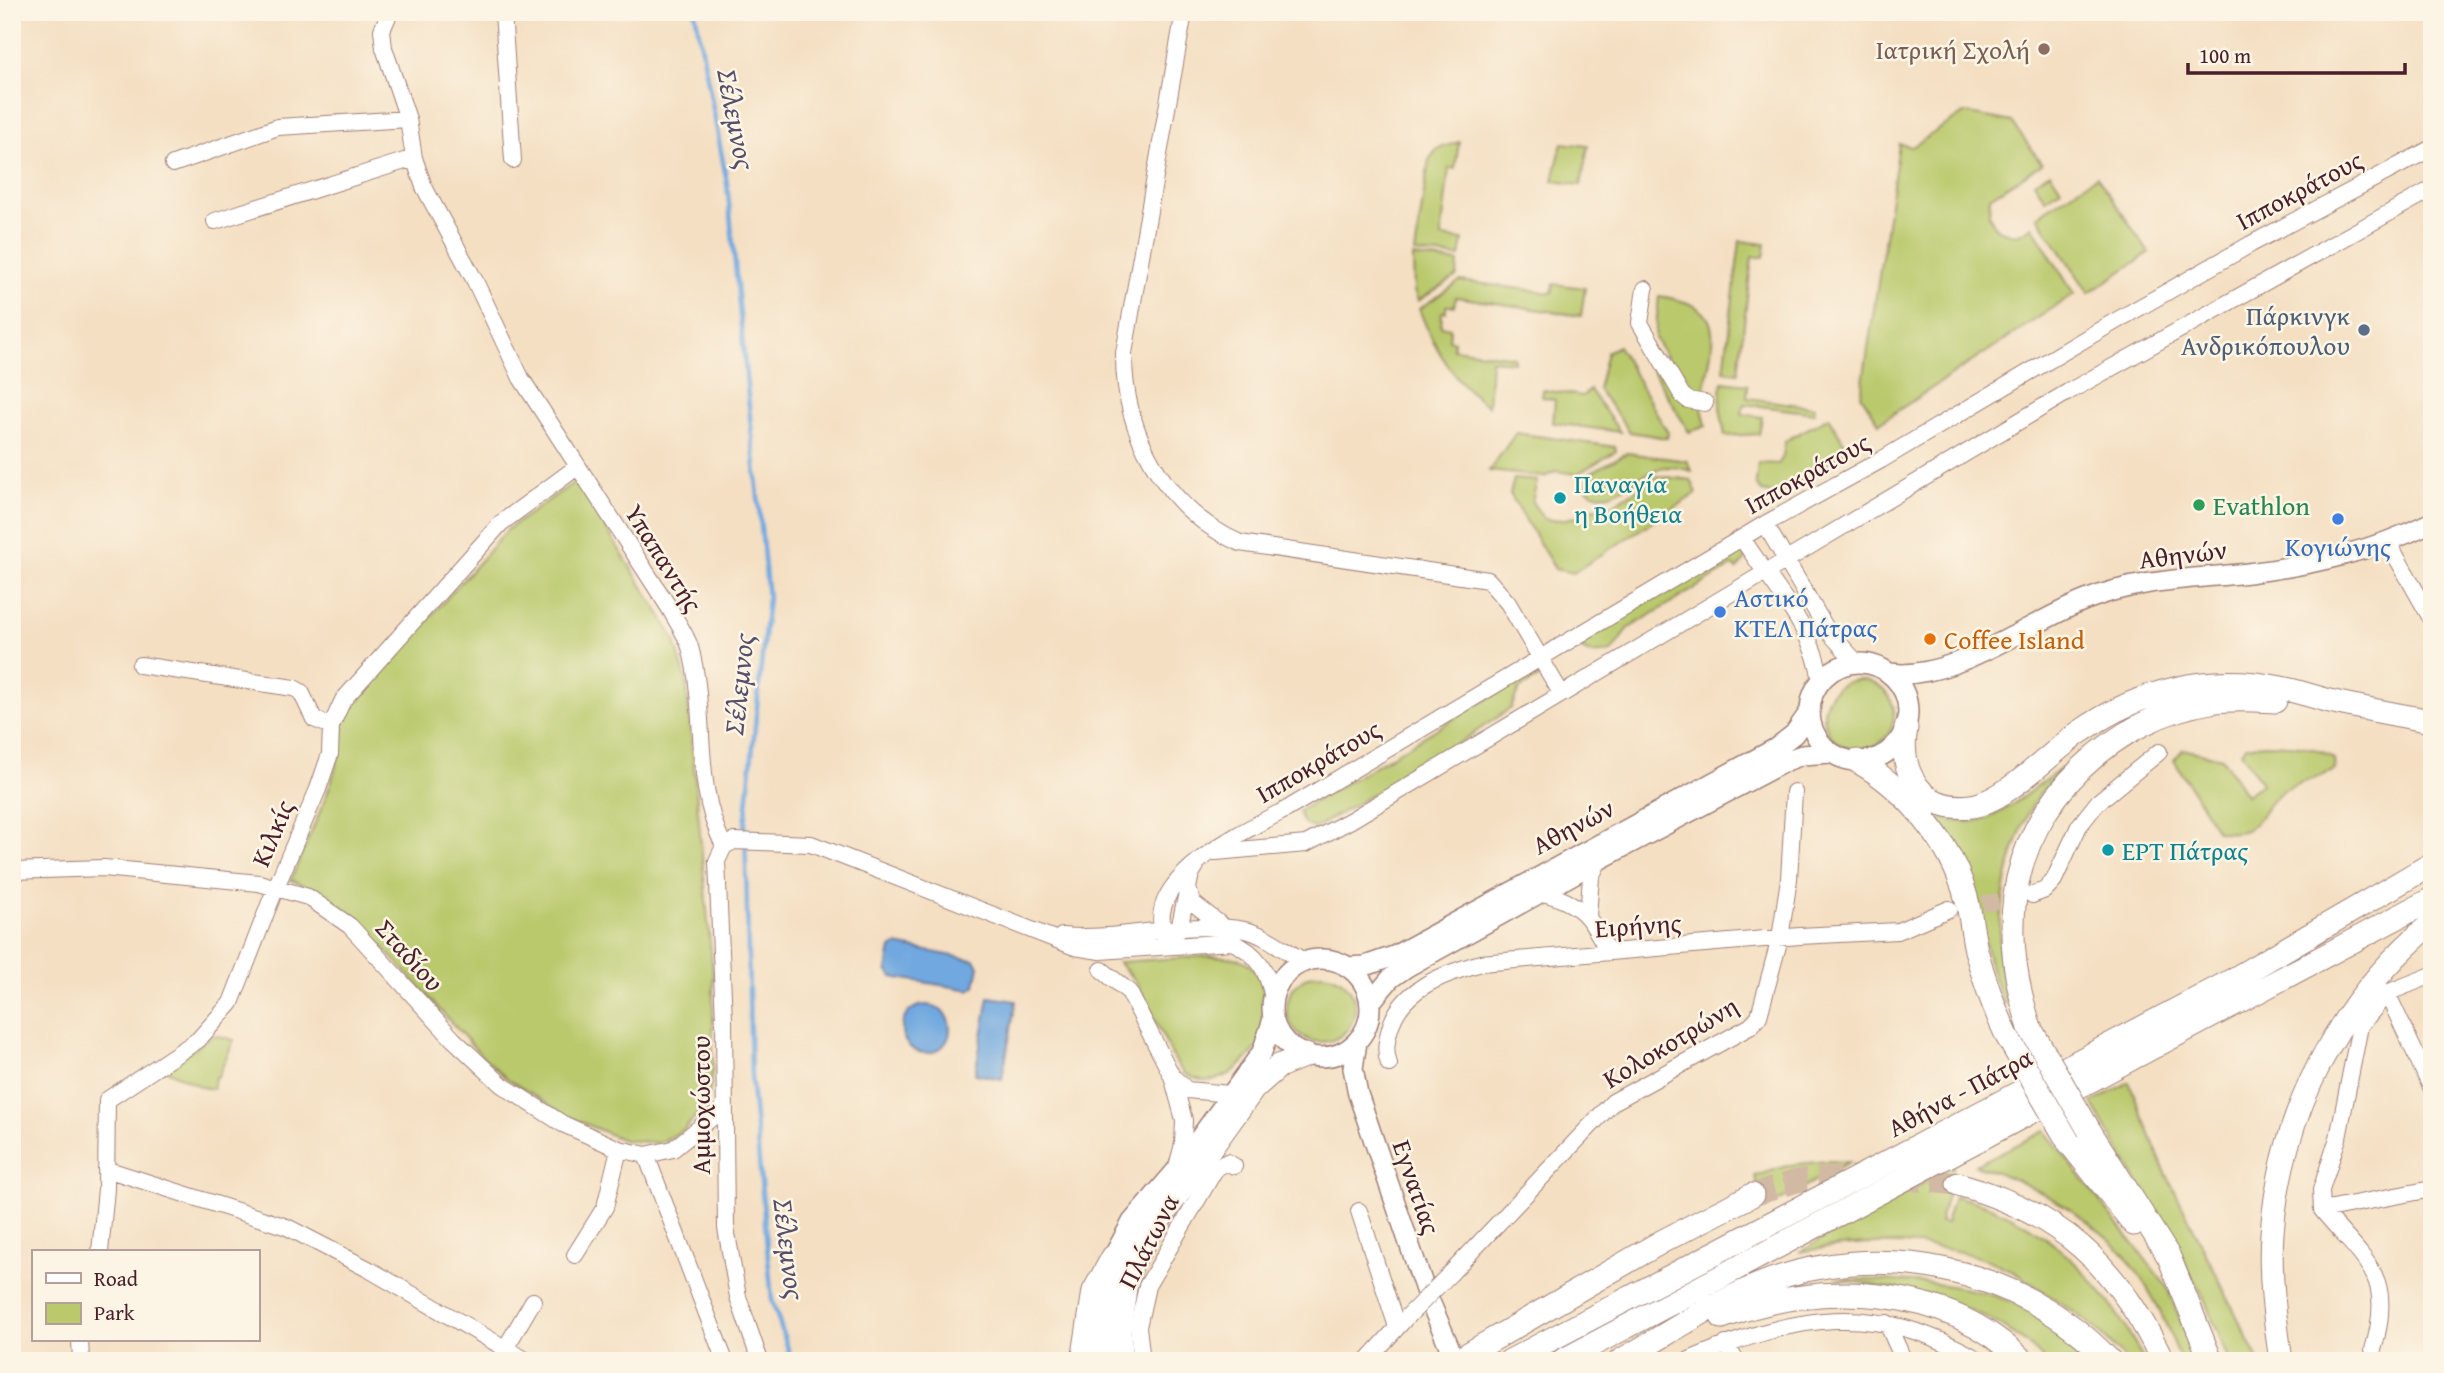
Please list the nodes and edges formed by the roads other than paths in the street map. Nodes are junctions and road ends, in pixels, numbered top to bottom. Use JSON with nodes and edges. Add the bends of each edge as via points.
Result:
{"nodes":[{"id":1,"x":390,"y":12,"type":"edge"},
{"id":2,"x":503,"y":12,"type":"edge"},
{"id":3,"x":1184,"y":12,"type":"edge"},
{"id":4,"x":408,"y":119,"type":"junction"},
{"id":5,"x":2432,"y":148,"type":"edge"},
{"id":6,"x":414,"y":158,"type":"junction"},
{"id":7,"x":513,"y":160,"type":"dead end"},
{"id":8,"x":173,"y":164,"type":"dead end"},
{"id":9,"x":2432,"y":189,"type":"edge"},
{"id":10,"x":215,"y":221,"type":"dead end"},
{"id":11,"x":1644,"y":289,"type":"dead end"},
{"id":12,"x":1705,"y":403,"type":"dead end"},
{"id":13,"x":577,"y":467,"type":"junction"},
{"id":14,"x":2432,"y":522,"type":"edge"},
{"id":15,"x":1765,"y":524,"type":"junction"},
{"id":16,"x":1742,"y":538,"type":"junction"},
{"id":17,"x":2388,"y":542,"type":"junction"},
{"id":18,"x":1785,"y":559,"type":"junction"},
{"id":19,"x":1763,"y":572,"type":"junction"},
{"id":20,"x":2432,"y":620,"type":"edge"},
{"id":21,"x":1541,"y":658,"type":"junction"},
{"id":22,"x":1857,"y":663,"type":"junction"},
{"id":23,"x":140,"y":665,"type":"dead end"},
{"id":24,"x":1950,"y":666,"type":"junction"},
{"id":25,"x":1889,"y":673,"type":"junction"},
{"id":26,"x":1821,"y":681,"type":"junction"},
{"id":27,"x":1561,"y":693,"type":"junction"},
{"id":28,"x":2341,"y":704,"type":"junction"},
{"id":29,"x":1810,"y":710,"type":"junction"},
{"id":30,"x":1907,"y":717,"type":"junction"},
{"id":31,"x":2432,"y":721,"type":"edge"},
{"id":32,"x":331,"y":726,"type":"junction"},
{"id":33,"x":2159,"y":752,"type":"dead end"},
{"id":34,"x":1832,"y":753,"type":"junction"},
{"id":35,"x":1857,"y":761,"type":"junction"},
{"id":36,"x":1794,"y":792,"type":"dead end"},
{"id":37,"x":729,"y":843,"type":"junction"},
{"id":38,"x":1213,"y":853,"type":"junction"},
{"id":39,"x":1599,"y":860,"type":"junction"},
{"id":40,"x":1198,"y":864,"type":"junction"},
{"id":41,"x":2432,"y":864,"type":"edge"},
{"id":42,"x":12,"y":871,"type":"edge"},
{"id":43,"x":276,"y":887,"type":"junction"},
{"id":44,"x":1187,"y":887,"type":"junction"},
{"id":45,"x":1540,"y":892,"type":"junction"},
{"id":46,"x":2032,"y":895,"type":"tunnel mouth"},
{"id":47,"x":2432,"y":899,"type":"edge"},
{"id":48,"x":1949,"y":909,"type":"tunnel mouth"},
{"id":49,"x":1588,"y":916,"type":"junction"},
{"id":50,"x":2432,"y":923,"type":"edge"},
{"id":51,"x":1225,"y":928,"type":"junction"},
{"id":52,"x":1179,"y":929,"type":"junction"},
{"id":53,"x":1159,"y":930,"type":"junction"},
{"id":54,"x":1038,"y":933,"type":"junction"},
{"id":55,"x":1780,"y":938,"type":"junction"},
{"id":56,"x":1169,"y":946,"type":"junction"},
{"id":57,"x":1608,"y":952,"type":"junction"},
{"id":58,"x":1307,"y":962,"type":"junction"},
{"id":59,"x":1347,"y":967,"type":"junction"},
{"id":60,"x":1102,"y":970,"type":"dead end"},
{"id":61,"x":2432,"y":975,"type":"edge"},
{"id":62,"x":2387,"y":993,"type":"junction"},
{"id":63,"x":1273,"y":998,"type":"junction"},
{"id":64,"x":1370,"y":1003,"type":"junction"},
{"id":65,"x":1273,"y":1019,"type":"junction"},
{"id":66,"x":1357,"y":1042,"type":"junction"},
{"id":67,"x":1306,"y":1055,"type":"junction"},
{"id":68,"x":1389,"y":1064,"type":"dead end"},
{"id":69,"x":1172,"y":1076,"type":"junction"},
{"id":70,"x":2432,"y":1089,"type":"edge"},
{"id":71,"x":1230,"y":1094,"type":"junction"},
{"id":72,"x":724,"y":1108,"type":"junction"},
{"id":73,"x":619,"y":1149,"type":"junction"},
{"id":74,"x":646,"y":1155,"type":"junction"},
{"id":75,"x":1234,"y":1166,"type":"dead end"},
{"id":76,"x":106,"y":1169,"type":"junction"},
{"id":77,"x":1175,"y":1172,"type":"junction"},
{"id":78,"x":1958,"y":1184,"type":"tunnel mouth"},
{"id":79,"x":2432,"y":1189,"type":"edge"},
{"id":80,"x":1752,"y":1195,"type":"tunnel mouth"},
{"id":81,"x":2322,"y":1210,"type":"junction"},
{"id":82,"x":1359,"y":1211,"type":"dead end"},
{"id":83,"x":100,"y":1250,"type":"edge"},
{"id":84,"x":575,"y":1255,"type":"dead end"},
{"id":85,"x":1113,"y":1257,"type":"junction"},
{"id":86,"x":533,"y":1301,"type":"dead end"},
{"id":87,"x":2192,"y":1311,"type":"junction"},
{"id":88,"x":1403,"y":1321,"type":"junction"},
{"id":89,"x":1887,"y":1322,"type":"junction"},
{"id":90,"x":1663,"y":1338,"type":"junction"},
{"id":91,"x":80,"y":1342,"type":"edge"},
{"id":92,"x":1726,"y":1344,"type":"junction"},
{"id":93,"x":505,"y":1349,"type":"junction"},
{"id":94,"x":2373,"y":1350,"type":"dead end"},
{"id":95,"x":1453,"y":1353,"type":"edge"},
{"id":96,"x":81,"y":1361,"type":"edge"},
{"id":97,"x":527,"y":1361,"type":"edge"},
{"id":98,"x":725,"y":1361,"type":"edge"},
{"id":99,"x":760,"y":1361,"type":"edge"},
{"id":100,"x":1083,"y":1361,"type":"edge"},
{"id":101,"x":1101,"y":1361,"type":"edge"},
{"id":102,"x":1122,"y":1361,"type":"edge"},
{"id":103,"x":1142,"y":1361,"type":"edge"},
{"id":104,"x":1367,"y":1361,"type":"edge"},
{"id":105,"x":1510,"y":1361,"type":"edge"},
{"id":106,"x":1562,"y":1361,"type":"edge"},
{"id":107,"x":1620,"y":1361,"type":"edge"},
{"id":108,"x":1688,"y":1361,"type":"edge"},
{"id":109,"x":1736,"y":1361,"type":"edge"},
{"id":110,"x":1904,"y":1361,"type":"edge"},
{"id":111,"x":1981,"y":1361,"type":"edge"},
{"id":112,"x":2023,"y":1361,"type":"edge"},
{"id":113,"x":2110,"y":1361,"type":"edge"},
{"id":114,"x":2163,"y":1361,"type":"edge"},
{"id":115,"x":2211,"y":1361,"type":"edge"},
{"id":116,"x":2281,"y":1361,"type":"edge"}],
"edges":[{"from":1,"to":4,"type":"street","name":"Υπαπαντής","via":[[382,30],[384,48]]},
{"from":2,"to":7,"type":"street"},
{"from":3,"to":21,"type":"street","via":[[1124,353],[1124,380],[1138,439],[1165,482],[1227,537],[1240,543],[1488,580],[1508,603]]},
{"from":4,"to":6,"type":"street","name":"Υπαπαντής"},
{"from":4,"to":8,"type":"street","via":[[278,127]]},
{"from":5,"to":15,"type":"street","name":"Ιπποκράτους","via":[[2240,250]]},
{"from":6,"to":10,"type":"street"},
{"from":6,"to":13,"type":"street","name":"Υπαπαντής","via":[[510,358]]},
{"from":9,"to":18,"type":"street","name":"Ιπποκράτους","via":[[2192,321]]},
{"from":11,"to":12,"type":"street","via":[[1640,323],[1685,398]]},
{"from":13,"to":32,"type":"street","name":"Κιλκίς","via":[[501,523],[343,700]]},
{"from":13,"to":37,"type":"street","name":"Υπαπαντής","via":[[689,644],[705,793],[711,821]]},
{"from":14,"to":17,"type":"main road","name":"Αθηνών"},
{"from":15,"to":16,"type":"street","name":"Ιπποκράτους"},
{"from":15,"to":18,"type":"street"},
{"from":16,"to":19,"type":"street"},
{"from":16,"to":21,"type":"street","name":"Ιπποκράτους"},
{"from":17,"to":20,"type":"street"},
{"from":17,"to":24,"type":"main road","name":"Αθηνών","via":[[2292,567],[2113,590]]},
{"from":18,"to":19,"type":"street","name":"Ιπποκράτους"},
{"from":18,"to":22,"type":"street","via":[[1827,630]]},
{"from":19,"to":26,"type":"street","via":[[1803,630]]},
{"from":19,"to":27,"type":"street","name":"Ιπποκράτους"},
{"from":21,"to":27,"type":"street"},
{"from":21,"to":38,"type":"street","name":"Ιπποκράτους"},
{"from":22,"to":25,"type":"main road","name":"Αθηνών"},
{"from":22,"to":26,"type":"main road","via":[[1837,668]]},
{"from":23,"to":32,"type":"street","via":[[294,688],[301,692],[314,719]]},
{"from":24,"to":25,"type":"main road","name":"Αθηνών","via":[[1926,674]]},
{"from":24,"to":30,"type":"main road","name":"Αθηνών","via":[[1931,680]]},
{"from":25,"to":30,"type":"main road","via":[[1902,688]]},
{"from":26,"to":29,"type":"main road","name":"Αθηνών"},
{"from":27,"to":38,"type":"street","name":"Ιπποκράτους","via":[[1306,844]]},
{"from":28,"to":30,"type":"highway","via":[[2254,684],[2169,688],[2093,722],[1993,798],[1973,806],[1938,802],[1910,777],[1903,757]]},
{"from":28,"to":31,"type":"highway"},
{"from":28,"to":87,"type":"highway","bridge":true,"via":[[2247,699],[2211,702],[2182,709],[2125,734],[2079,770],[2043,818],[2020,871],[2015,894],[2015,970],[2031,1028],[2169,1257]]},
{"from":29,"to":34,"type":"main road","via":[[1815,735]]},
{"from":29,"to":59,"type":"main road","name":"Αθηνών","via":[[1794,734],[1776,748],[1394,956]]},
{"from":30,"to":35,"type":"main road","name":"Αθηνών","via":[[1892,748],[1870,760]]},
{"from":32,"to":43,"type":"street","name":"Κιλκίς","via":[[330,754]]},
{"from":33,"to":46,"type":"street","via":[[2098,802],[2079,826],[2054,880]]},
{"from":34,"to":35,"type":"main road","name":"Αθηνών"},
{"from":34,"to":39,"type":"main road","name":"Αθηνών","via":[[1786,761]]},
{"from":35,"to":87,"type":"highway","bridge":true,"via":[[1904,798],[1952,860],[1966,897],[1985,980],[2007,1036],[2068,1141],[2130,1219]]},
{"from":36,"to":55,"type":"street","name":"Κολοκοτρώνη"},
{"from":37,"to":54,"type":"street","via":[[811,844]]},
{"from":37,"to":72,"type":"street","name":"Αμμοχώστου","via":[[717,861]]},
{"from":38,"to":40,"type":"street","name":"Ιπποκράτους"},
{"from":39,"to":45,"type":"main road","name":"Αθηνών"},
{"from":39,"to":49,"type":"street","via":[[1591,877]]},
{"from":40,"to":44,"type":"street","name":"Ιπποκράτους"},
{"from":40,"to":53,"type":"street","name":"Ιπποκράτους","via":[[1180,875],[1168,894]]},
{"from":41,"to":105,"type":"highway","name":"Αθήνα - Πάτρα","via":[[2229,982]]},
{"from":42,"to":43,"type":"street","name":"Σταδίου","via":[[104,868]]},
{"from":43,"to":73,"type":"street","name":"Σταδίου","via":[[315,901],[350,926],[453,1039],[502,1085],[563,1124]]},
{"from":43,"to":76,"type":"street","name":"Κιλκίς","via":[[225,1011],[189,1048],[107,1100]]},
{"from":44,"to":51,"type":"street","via":[[1193,903]]},
{"from":44,"to":52,"type":"street","name":"Ιπποκράτους"},
{"from":45,"to":49,"type":"street","via":[[1570,900]]},
{"from":45,"to":64,"type":"main road","name":"Αθηνών","via":[[1407,967]]},
{"from":47,"to":106,"type":"highway","name":"Αθήνα - Πάτρα"},
{"from":48,"to":55,"type":"street","name":"Ειρήνης","via":[[1898,931]]},
{"from":49,"to":57,"type":"street"},
{"from":50,"to":116,"type":"highway","via":[[2351,1009],[2304,1094],[2277,1185],[2272,1234]]},
{"from":51,"to":52,"type":"street"},
{"from":51,"to":58,"type":"street","via":[[1264,937]]},
{"from":52,"to":53,"type":"street"},
{"from":52,"to":56,"type":"street","name":"Ιπποκράτους"},
{"from":53,"to":54,"type":"street","via":[[1080,938]]},
{"from":53,"to":56,"type":"street"},
{"from":54,"to":56,"type":"street","via":[[1100,951]]},
{"from":55,"to":57,"type":"street","name":"Ειρήνης"},
{"from":55,"to":88,"type":"street","name":"Κολοκοτρώνη","bridge":true,"via":[[1759,1016],[1751,1026],[1613,1102]]},
{"from":56,"to":63,"type":"street","via":[[1232,942],[1251,951],[1264,967]]},
{"from":57,"to":68,"type":"street","name":"Ειρήνης","via":[[1492,961],[1442,976],[1396,1009],[1385,1045]]},
{"from":58,"to":59,"type":"main road","name":"Αθηνών","via":[[1321,960]]},
{"from":58,"to":63,"type":"main road","via":[[1285,975]]},
{"from":59,"to":64,"type":"main road","via":[[1358,977]]},
{"from":60,"to":69,"type":"street","via":[[1129,992]]},
{"from":61,"to":62,"type":"street"},
{"from":62,"to":70,"type":"street"},
{"from":62,"to":81,"type":"street","via":[[2357,1033],[2340,1128],[2321,1190]]},
{"from":63,"to":65,"type":"main road"},
{"from":64,"to":66,"type":"main road","name":"Αθηνών","via":[[1368,1024]]},
{"from":65,"to":67,"type":"main road","via":[[1289,1045]]},
{"from":65,"to":71,"type":"main road","via":[[1262,1052]]},
{"from":66,"to":67,"type":"main road","via":[[1325,1057]]},
{"from":66,"to":95,"type":"main road","name":"Εγνατίας","via":[[1353,1069],[1358,1094],[1425,1290]]},
{"from":67,"to":102,"type":"highway","via":[[1279,1066],[1254,1088],[1149,1234],[1132,1263],[1125,1288],[1119,1331]]},
{"from":69,"to":71,"type":"street","via":[[1187,1090]]},
{"from":69,"to":77,"type":"street","via":[[1185,1131]]},
{"from":71,"to":77,"type":"main road"},
{"from":72,"to":74,"type":"street","name":"Σταδίου","via":[[680,1145]]},
{"from":72,"to":99,"type":"street","name":"Αμμοχώστου","via":[[728,1250]]},
{"from":73,"to":74,"type":"street","name":"Σταδίου"},
{"from":73,"to":84,"type":"street","via":[[605,1208]]},
{"from":74,"to":98,"type":"street"},
{"from":75,"to":103,"type":"street","name":"Πλάτωνα","via":[[1227,1163],[1216,1168],[1147,1286],[1138,1327]]},
{"from":76,"to":83,"type":"street","name":"Κιλκίς"},
{"from":76,"to":93,"type":"street","via":[[287,1227]]},
{"from":77,"to":85,"type":"main road","via":[[1132,1223]]},
{"from":78,"to":114,"type":"highway","via":[[2036,1212],[2065,1231],[2125,1293]]},
{"from":79,"to":81,"type":"street"},
{"from":80,"to":95,"type":"highway"},
{"from":81,"to":94,"type":"street","via":[[2379,1281],[2382,1312]]},
{"from":82,"to":88,"type":"street"},
{"from":85,"to":100,"type":"highway","via":[[1094,1291]]},
{"from":85,"to":101,"type":"main road","via":[[1102,1309]]},
{"from":86,"to":93,"type":"street"},
{"from":87,"to":115,"type":"highway"},
{"from":88,"to":104,"type":"street"},
{"from":89,"to":92,"type":"street","via":[[1788,1324]]},
{"from":89,"to":110,"type":"street"},
{"from":89,"to":111,"type":"street","via":[[1916,1328]]},
{"from":90,"to":107,"type":"highway"},
{"from":90,"to":112,"type":"highway","via":[[1757,1304],[1806,1294],[1866,1294],[1923,1305],[1955,1317],[1992,1336]]},
{"from":90,"to":113,"type":"highway","via":[[1757,1285],[1803,1271],[1882,1262],[1929,1265],[2011,1290],[2081,1334]]},
{"from":91,"to":96,"type":"street"},
{"from":92,"to":108,"type":"street"},
{"from":92,"to":109,"type":"street"},
{"from":93,"to":97,"type":"street"}]}
